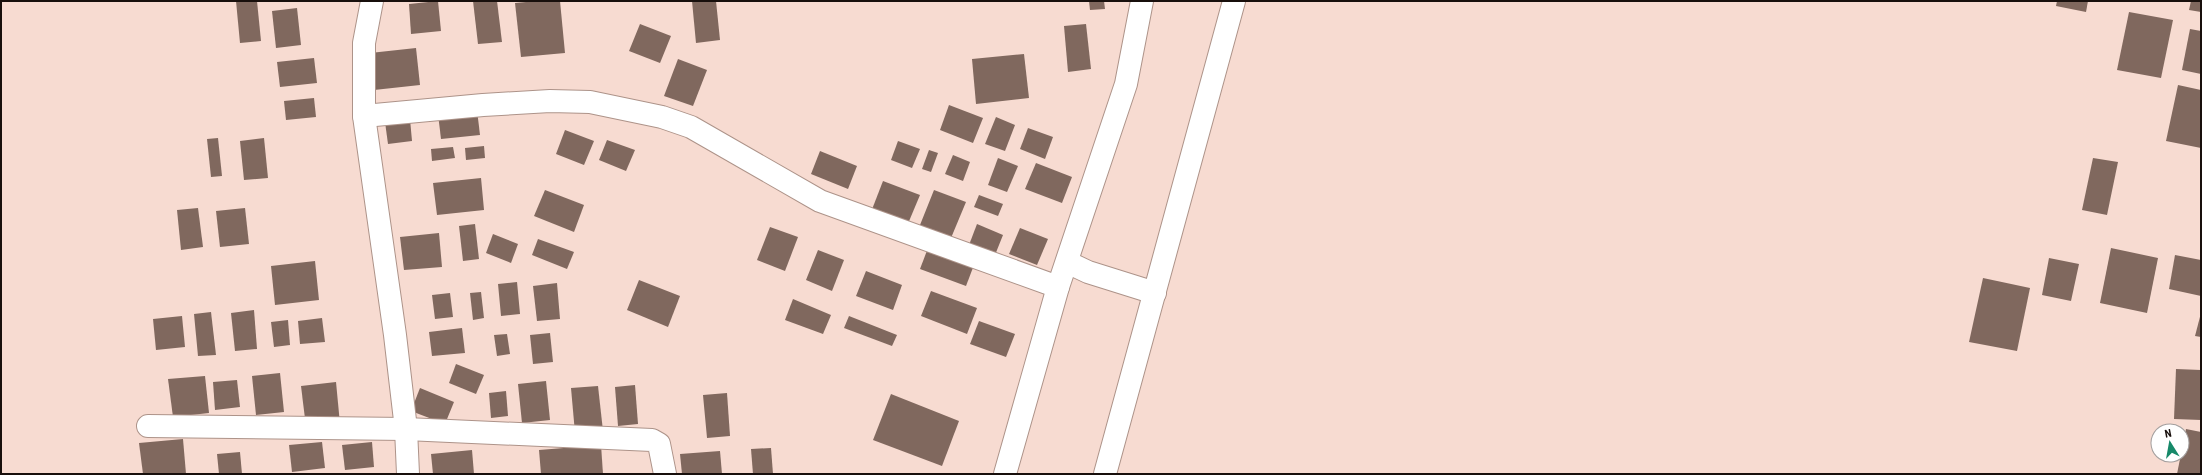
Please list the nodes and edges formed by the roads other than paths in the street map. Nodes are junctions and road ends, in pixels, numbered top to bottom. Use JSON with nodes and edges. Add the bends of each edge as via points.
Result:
{"nodes":[{"id":1,"x":372,"y":1,"type":"edge"},
{"id":2,"x":1142,"y":1,"type":"edge"},
{"id":3,"x":1234,"y":1,"type":"edge"},
{"id":4,"x":364,"y":116,"type":"junction"},
{"id":5,"x":1067,"y":262,"type":"junction"},
{"id":6,"x":1058,"y":287,"type":"junction"},
{"id":7,"x":1150,"y":292,"type":"junction"},
{"id":8,"x":148,"y":426,"type":"dead end"},
{"id":9,"x":406,"y":429,"type":"junction"},
{"id":10,"x":408,"y":474,"type":"edge"},
{"id":11,"x":665,"y":474,"type":"edge"},
{"id":12,"x":1005,"y":474,"type":"edge"},
{"id":13,"x":1105,"y":474,"type":"edge"}],
"edges":[{"from":1,"to":4,"type":"street","via":[[364,43]]},
{"from":2,"to":5,"type":"street","via":[[1126,84]]},
{"from":3,"to":7,"type":"street"},
{"from":4,"to":6,"type":"street","via":[[550,101],[590,102],[662,117],[691,127],[820,201]]},
{"from":4,"to":9,"type":"street"},
{"from":5,"to":6,"type":"street"},
{"from":5,"to":7,"type":"street","via":[[1088,272]]},
{"from":6,"to":12,"type":"street"},
{"from":7,"to":13,"type":"street"},
{"from":8,"to":9,"type":"street"},
{"from":9,"to":10,"type":"street"},
{"from":9,"to":11,"type":"street","via":[[652,440],[660,444]]}]}
